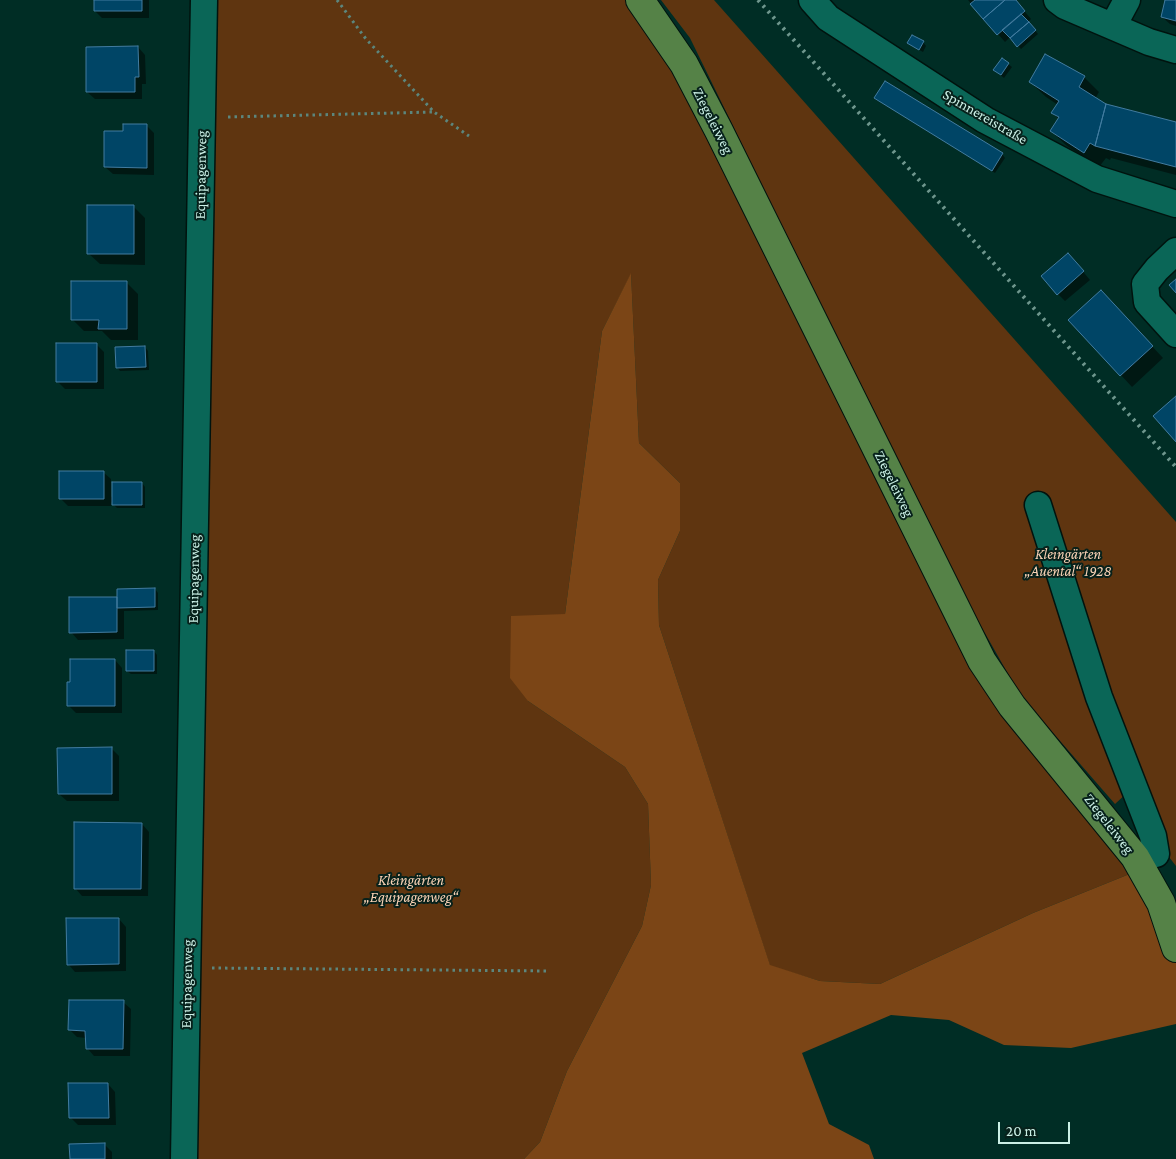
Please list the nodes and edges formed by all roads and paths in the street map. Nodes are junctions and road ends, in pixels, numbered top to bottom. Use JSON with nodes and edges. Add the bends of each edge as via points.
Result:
{"nodes":[{"id":1,"x":204,"y":0,"type":"edge"},
{"id":2,"x":337,"y":0,"type":"edge"},
{"id":3,"x":640,"y":0,"type":"edge"},
{"id":4,"x":812,"y":0,"type":"edge"},
{"id":5,"x":1057,"y":0,"type":"edge"},
{"id":6,"x":1127,"y":0,"type":"edge"},
{"id":7,"x":1113,"y":26,"type":"junction"},
{"id":8,"x":1176,"y":50,"type":"edge"},
{"id":9,"x":434,"y":112,"type":"junction"},
{"id":10,"x":202,"y":117,"type":"junction"},
{"id":11,"x":469,"y":136,"type":"dead end"},
{"id":12,"x":1176,"y":204,"type":"edge"},
{"id":13,"x":1176,"y":251,"type":"edge"},
{"id":14,"x":1176,"y":334,"type":"edge"},
{"id":15,"x":1038,"y":504,"type":"dead end"},
{"id":16,"x":1156,"y":854,"type":"dead end"},
{"id":17,"x":1176,"y":948,"type":"edge"},
{"id":18,"x":187,"y":967,"type":"junction"},
{"id":19,"x":548,"y":971,"type":"dead end"},
{"id":20,"x":184,"y":1159,"type":"edge"}],
"edges":[{"from":1,"to":10,"type":"street","name":"Equipagenweg"},
{"from":2,"to":9,"type":"path","via":[[366,39]]},
{"from":3,"to":17,"type":"main road","name":"Ziegeleiweg","via":[[684,64],[719,131],[982,661],[1012,706],[1135,857],[1161,903]]},
{"from":4,"to":12,"type":"street","name":"Spinnereistraße","via":[[828,18],[985,120],[1097,179]]},
{"from":5,"to":7,"type":"street"},
{"from":6,"to":7,"type":"street"},
{"from":7,"to":8,"type":"street"},
{"from":9,"to":10,"type":"path"},
{"from":9,"to":11,"type":"path"},
{"from":10,"to":18,"type":"street","name":"Equipagenweg"},
{"from":13,"to":14,"type":"street","via":[[1146,284],[1147,302]]},
{"from":15,"to":16,"type":"street","via":[[1099,696],[1153,836]]},
{"from":18,"to":19,"type":"path"},
{"from":18,"to":20,"type":"street","name":"Equipagenweg"}]}
